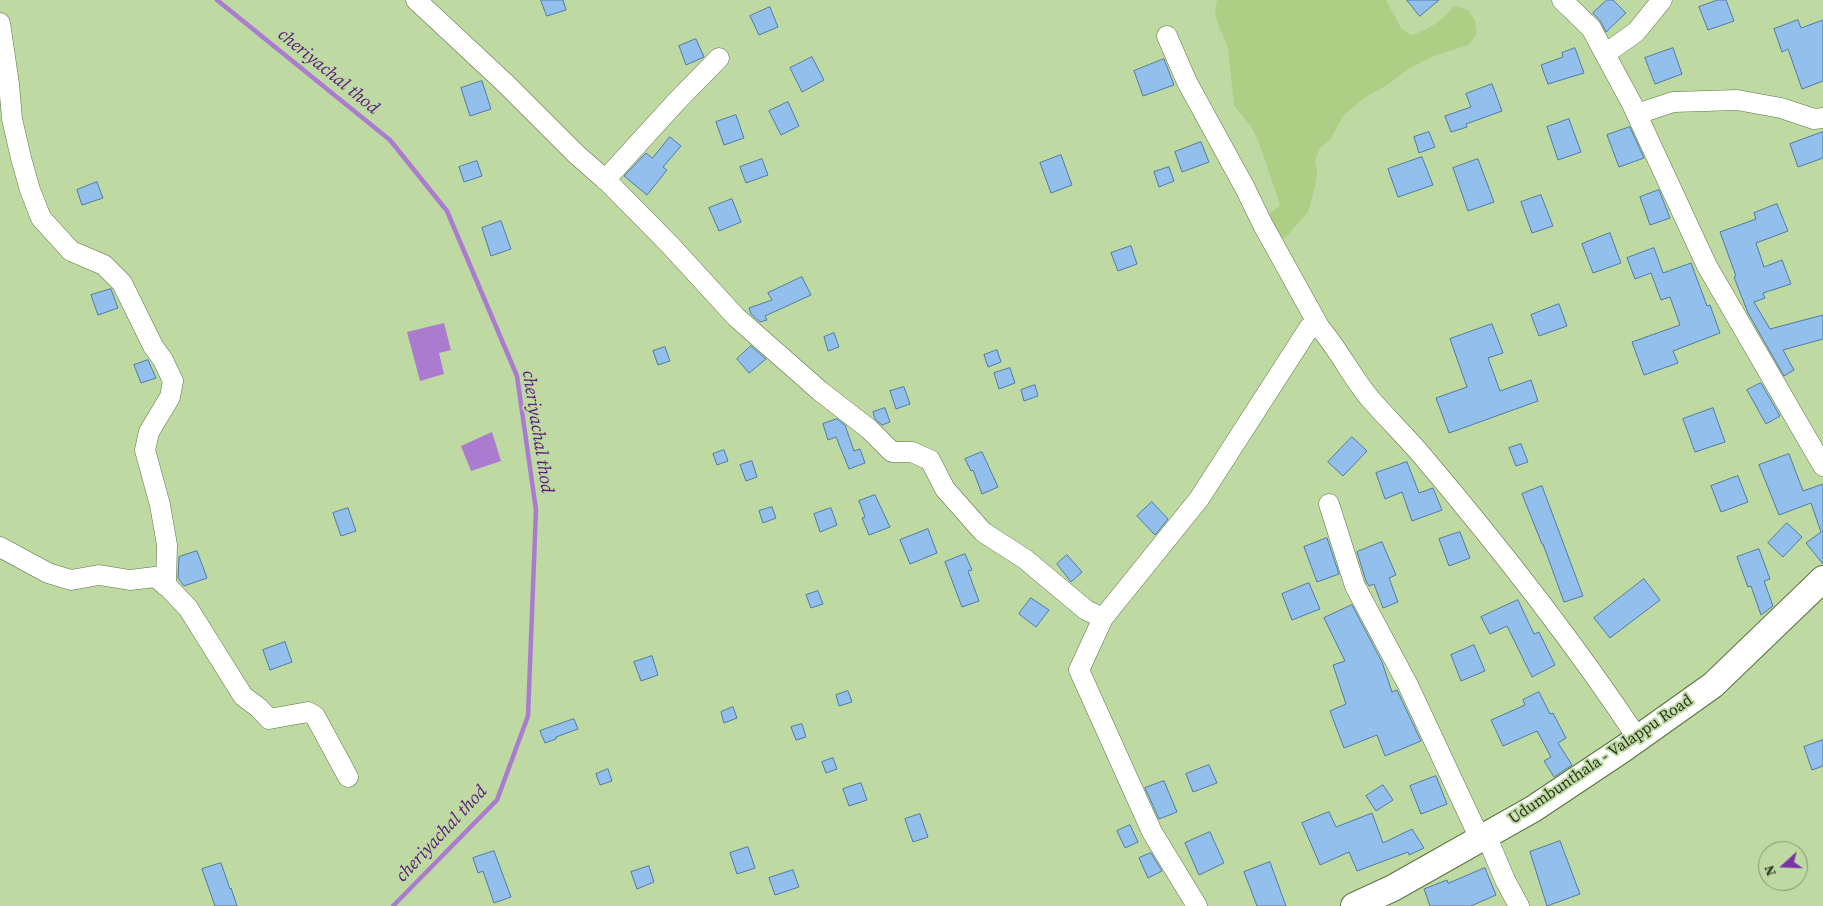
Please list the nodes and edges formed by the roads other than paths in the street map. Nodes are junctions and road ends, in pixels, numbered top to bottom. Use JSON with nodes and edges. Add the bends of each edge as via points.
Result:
{"nodes":[{"id":1,"x":416,"y":0,"type":"edge"},
{"id":2,"x":1562,"y":0,"type":"edge"},
{"id":3,"x":1662,"y":0,"type":"edge"},
{"id":4,"x":0,"y":23,"type":"edge"},
{"id":5,"x":1167,"y":36,"type":"dead end"},
{"id":6,"x":1605,"y":54,"type":"junction"},
{"id":7,"x":719,"y":58,"type":"dead end"},
{"id":8,"x":1637,"y":114,"type":"junction"},
{"id":9,"x":1823,"y":118,"type":"edge"},
{"id":10,"x":605,"y":180,"type":"junction"},
{"id":11,"x":1320,"y":328,"type":"junction"},
{"id":12,"x":1823,"y":466,"type":"edge"},
{"id":13,"x":1329,"y":504,"type":"dead end"},
{"id":14,"x":0,"y":547,"type":"edge"},
{"id":15,"x":1823,"y":579,"type":"edge"},
{"id":16,"x":166,"y":586,"type":"junction"},
{"id":17,"x":1103,"y":618,"type":"junction"},
{"id":18,"x":1638,"y":739,"type":"junction"},
{"id":19,"x":348,"y":777,"type":"dead end"},
{"id":20,"x":1483,"y":837,"type":"junction"},
{"id":21,"x":1197,"y":906,"type":"edge"},
{"id":22,"x":1354,"y":906,"type":"edge"},
{"id":23,"x":1519,"y":906,"type":"edge"}],
"edges":[{"from":1,"to":10,"type":"street"},
{"from":2,"to":6,"type":"street","via":[[1590,28]]},
{"from":3,"to":6,"type":"street","via":[[1636,32]]},
{"from":4,"to":16,"type":"street","via":[[12,119],[30,190],[41,218],[71,251],[104,265],[122,283],[173,380],[170,397],[149,432],[145,450],[167,545]]},
{"from":5,"to":11,"type":"street","via":[[1187,82]]},
{"from":6,"to":8,"type":"street"},
{"from":7,"to":10,"type":"street"},
{"from":8,"to":9,"type":"street","via":[[1673,102],[1737,100],[1781,108],[1814,119]]},
{"from":8,"to":12,"type":"street","via":[[1707,266]]},
{"from":10,"to":17,"type":"street","via":[[736,317],[820,391],[869,429],[892,452],[912,452],[930,460],[946,489],[983,532],[1025,559],[1086,610]]},
{"from":11,"to":17,"type":"street","via":[[1308,328],[1199,500]]},
{"from":11,"to":18,"type":"street","via":[[1371,400],[1489,536],[1604,687]]},
{"from":13,"to":20,"type":"street","via":[[1355,586]]},
{"from":14,"to":16,"type":"street","via":[[48,573],[71,580],[99,575],[130,580],[155,577]]},
{"from":15,"to":18,"type":"main road","name":"Udumbunthala - Valappu Road","via":[[1712,685]]},
{"from":16,"to":19,"type":"street","via":[[188,608],[243,696],[269,719],[308,712],[315,716]]},
{"from":17,"to":21,"type":"street","via":[[1079,670],[1152,832]]},
{"from":18,"to":20,"type":"main road","name":"Udumbunthala - Valappu Road","via":[[1533,809]]},
{"from":20,"to":22,"type":"main road","name":"Udumbunthala - Valappu Road","via":[[1393,888]]},
{"from":20,"to":23,"type":"street"}]}
